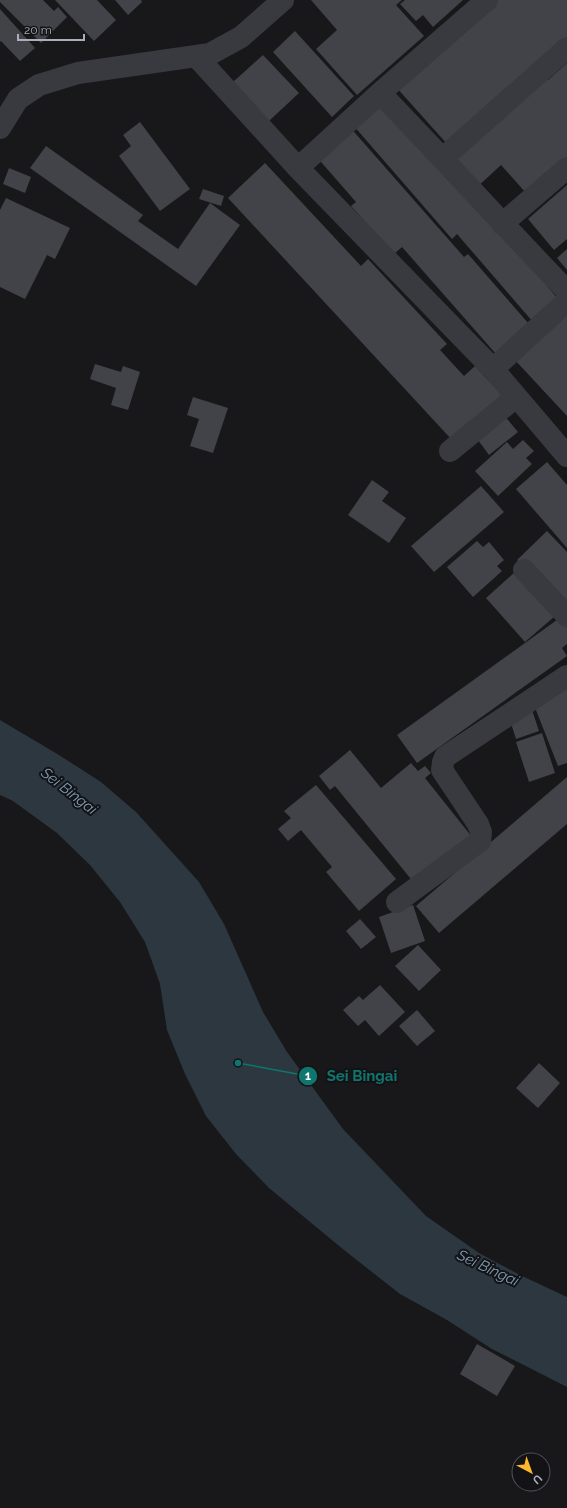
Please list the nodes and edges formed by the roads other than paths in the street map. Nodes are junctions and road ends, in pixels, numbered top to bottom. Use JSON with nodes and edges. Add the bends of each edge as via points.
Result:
{"nodes":[{"id":1,"x":283,"y":0,"type":"edge"},
{"id":2,"x":487,"y":0,"type":"edge"},
{"id":3,"x":567,"y":48,"type":"edge"},
{"id":4,"x":196,"y":56,"type":"junction"},
{"id":5,"x":380,"y":93,"type":"junction"},
{"id":6,"x":0,"y":128,"type":"edge"},
{"id":7,"x":442,"y":158,"type":"junction"},
{"id":8,"x":298,"y":168,"type":"junction"},
{"id":9,"x":567,"y":168,"type":"edge"},
{"id":10,"x":502,"y":224,"type":"junction"},
{"id":11,"x":567,"y":291,"type":"edge"},
{"id":12,"x":567,"y":301,"type":"edge"},
{"id":13,"x":493,"y":370,"type":"junction"},
{"id":14,"x":516,"y":397,"type":"junction"},
{"id":15,"x":450,"y":451,"type":"dead end"},
{"id":16,"x":567,"y":456,"type":"edge"},
{"id":17,"x":524,"y":570,"type":"dead end"},
{"id":18,"x":567,"y":616,"type":"edge"},
{"id":19,"x":567,"y":676,"type":"edge"},
{"id":20,"x":397,"y":902,"type":"dead end"}],
"edges":[{"from":1,"to":4,"type":"street","via":[[242,37],[210,54]]},
{"from":2,"to":5,"type":"street"},
{"from":3,"to":7,"type":"street"},
{"from":4,"to":6,"type":"street","via":[[78,73],[39,85],[18,99]]},
{"from":4,"to":8,"type":"street"},
{"from":5,"to":7,"type":"street"},
{"from":5,"to":8,"type":"street"},
{"from":7,"to":10,"type":"street"},
{"from":8,"to":13,"type":"street"},
{"from":9,"to":10,"type":"street"},
{"from":10,"to":11,"type":"street"},
{"from":12,"to":13,"type":"street"},
{"from":13,"to":14,"type":"street"},
{"from":14,"to":15,"type":"street"},
{"from":14,"to":16,"type":"street"},
{"from":17,"to":18,"type":"street"},
{"from":19,"to":20,"type":"street","via":[[446,757],[442,770],[478,824],[481,832],[480,841]]}]}
